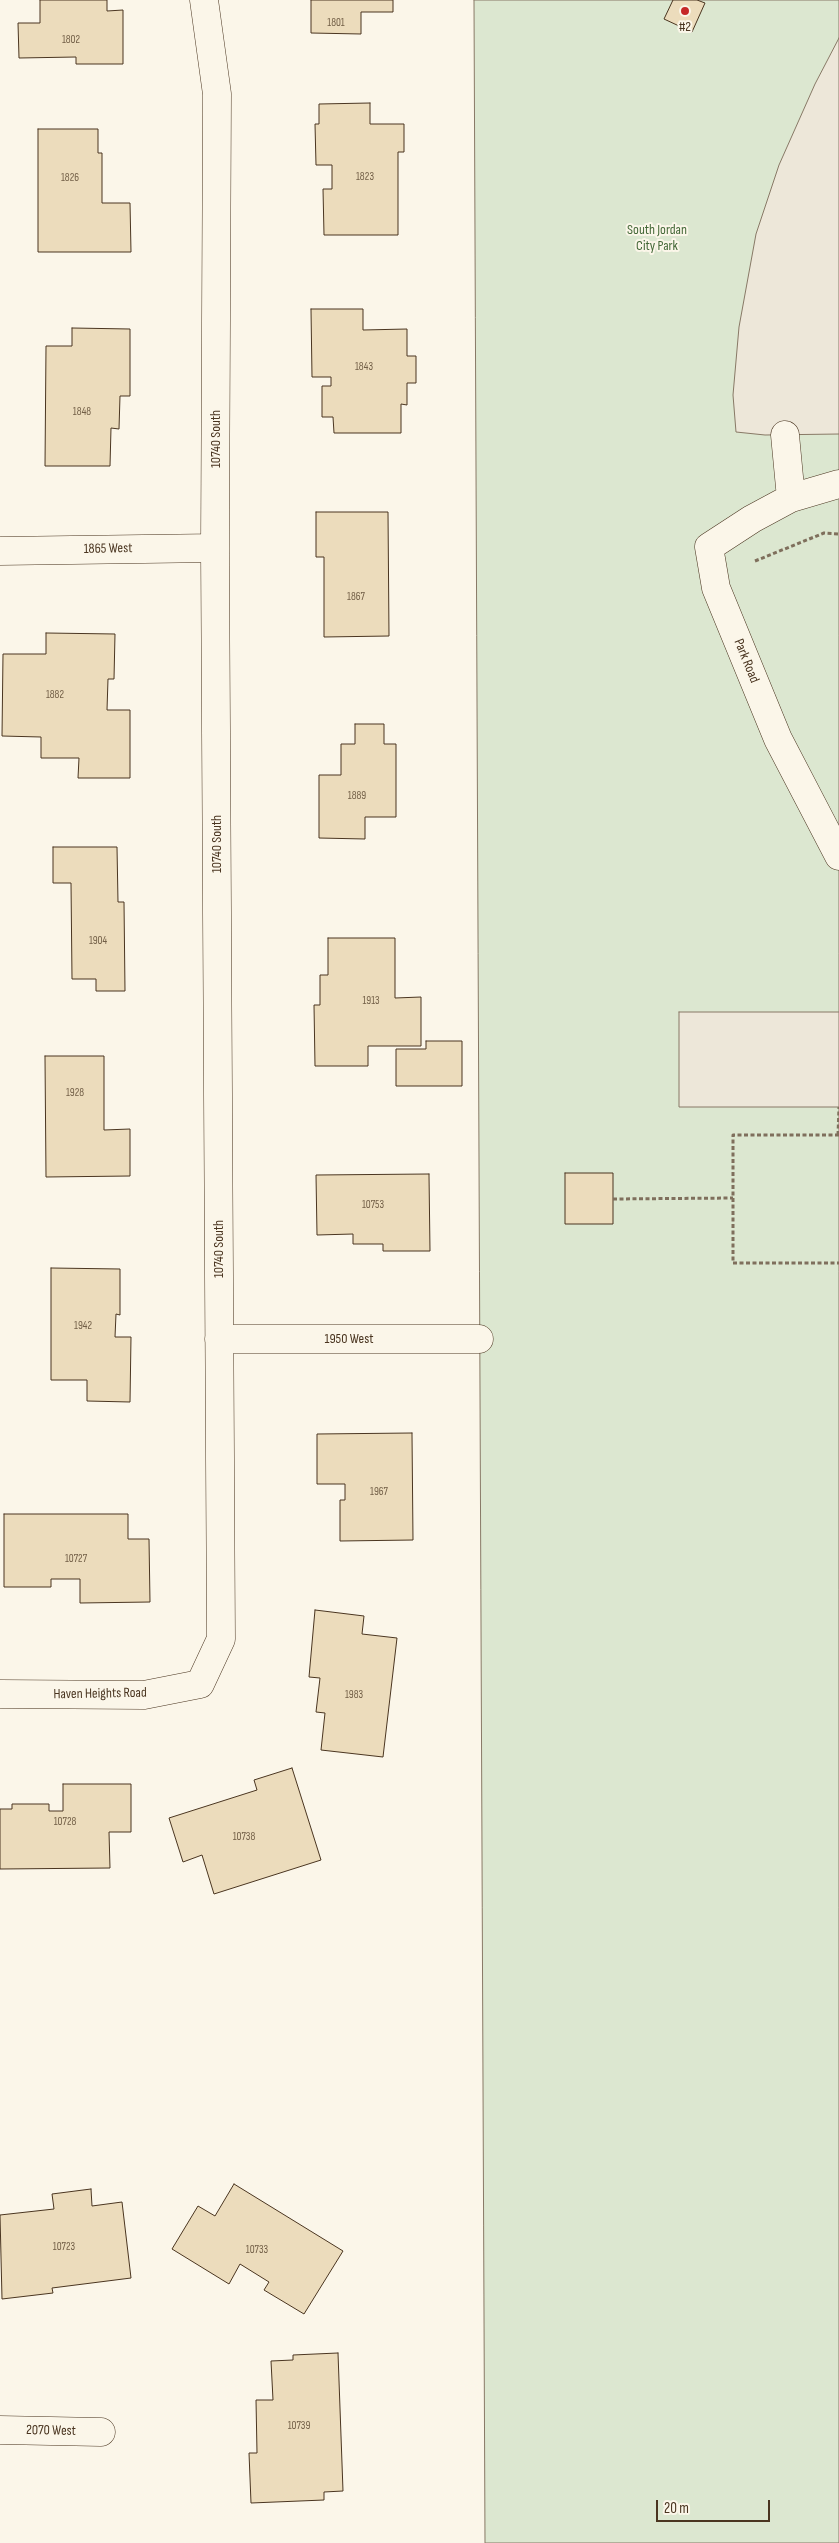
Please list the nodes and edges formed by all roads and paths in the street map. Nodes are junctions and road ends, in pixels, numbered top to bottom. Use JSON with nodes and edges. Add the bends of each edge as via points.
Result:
{"nodes":[{"id":1,"x":204,"y":0,"type":"edge"},
{"id":2,"x":785,"y":435,"type":"dead end"},
{"id":3,"x":839,"y":484,"type":"edge"},
{"id":4,"x":791,"y":498,"type":"junction"},
{"id":5,"x":839,"y":534,"type":"edge"},
{"id":6,"x":215,"y":548,"type":"junction"},
{"id":7,"x":0,"y":551,"type":"edge"},
{"id":8,"x":755,"y":561,"type":"dead end"},
{"id":9,"x":839,"y":856,"type":"edge"},
{"id":10,"x":839,"y":1107,"type":"edge"},
{"id":11,"x":839,"y":1135,"type":"edge"},
{"id":12,"x":732,"y":1198,"type":"junction"},
{"id":13,"x":614,"y":1199,"type":"dead end"},
{"id":14,"x":839,"y":1263,"type":"edge"},
{"id":15,"x":219,"y":1339,"type":"junction"},
{"id":16,"x":479,"y":1339,"type":"dead end"},
{"id":17,"x":200,"y":1684,"type":"joint"},
{"id":18,"x":0,"y":1694,"type":"edge"},
{"id":19,"x":0,"y":2430,"type":"edge"},
{"id":20,"x":101,"y":2432,"type":"dead end"}],
"edges":[{"from":1,"to":6,"type":"street","name":"10740 South","via":[[217,94]]},
{"from":2,"to":4,"type":"street"},
{"from":3,"to":4,"type":"street"},
{"from":4,"to":9,"type":"street","name":"Park Road","via":[[709,547],[716,588],[778,739]]},
{"from":5,"to":8,"type":"path","via":[[824,533]]},
{"from":6,"to":7,"type":"street","name":"1865 West"},
{"from":6,"to":15,"type":"street","name":"10740 South"},
{"from":10,"to":11,"type":"path"},
{"from":11,"to":12,"type":"path","via":[[732,1134]]},
{"from":12,"to":13,"type":"path"},
{"from":12,"to":14,"type":"path","via":[[732,1263]]},
{"from":15,"to":16,"type":"street","name":"1950 West"},
{"from":15,"to":17,"type":"street","name":"10740 South","via":[[221,1639]]},
{"from":17,"to":18,"type":"street","name":"Haven Heights Road","via":[[144,1695]]},
{"from":19,"to":20,"type":"street","name":"2070 West"}]}
